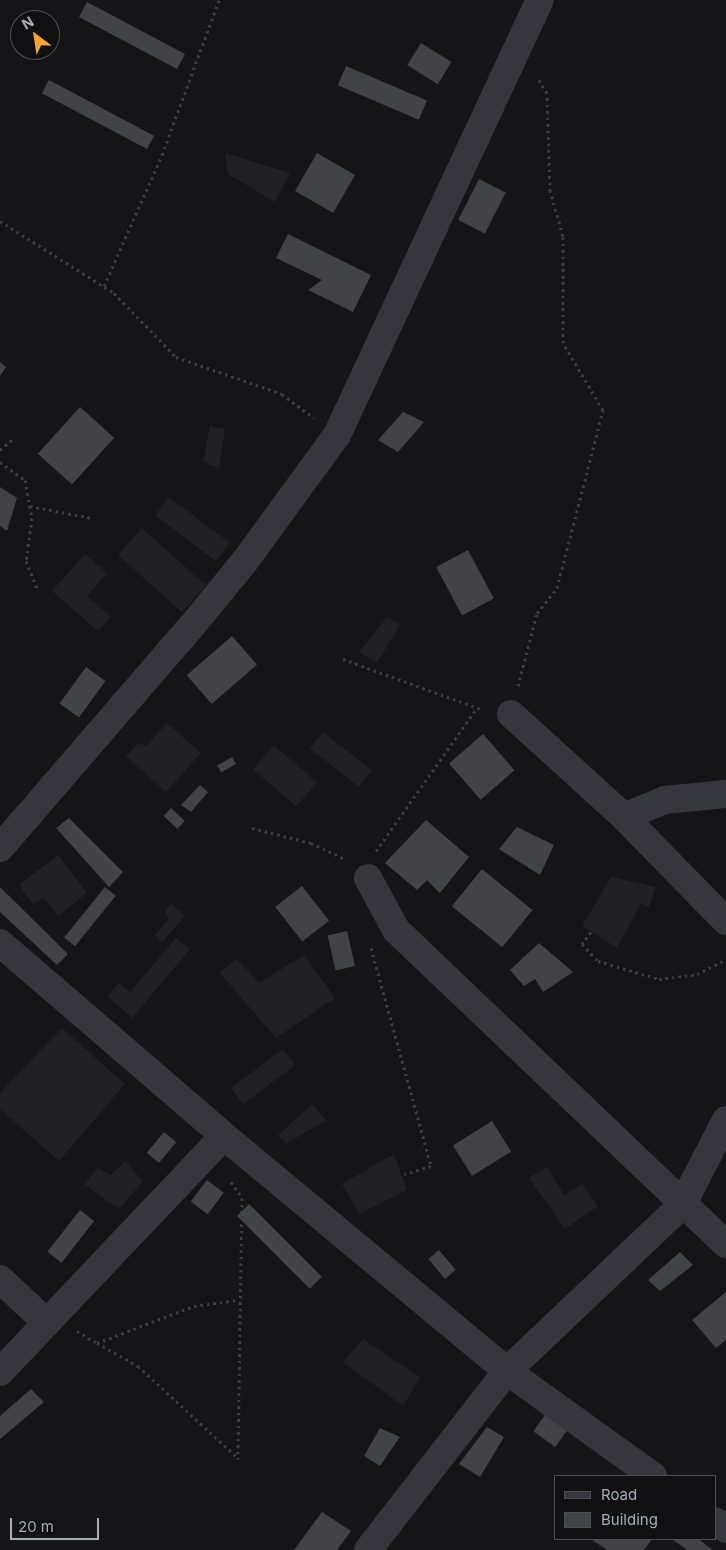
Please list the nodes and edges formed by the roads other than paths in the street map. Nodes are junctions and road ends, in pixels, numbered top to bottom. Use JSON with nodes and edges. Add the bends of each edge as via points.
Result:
{"nodes":[{"id":1,"x":540,"y":0,"type":"edge"},
{"id":2,"x":511,"y":714,"type":"road end"},
{"id":3,"x":726,"y":794,"type":"edge"},
{"id":4,"x":624,"y":817,"type":"junction"},
{"id":5,"x":0,"y":848,"type":"edge"},
{"id":6,"x":358,"y":872,"type":"road end"},
{"id":7,"x":726,"y":921,"type":"edge"},
{"id":8,"x":0,"y":943,"type":"edge"},
{"id":9,"x":726,"y":1120,"type":"edge"},
{"id":10,"x":217,"y":1143,"type":"junction"},
{"id":11,"x":682,"y":1206,"type":"junction"},
{"id":12,"x":726,"y":1244,"type":"edge"},
{"id":13,"x":0,"y":1279,"type":"edge"},
{"id":14,"x":50,"y":1320,"type":"junction"},
{"id":15,"x":507,"y":1371,"type":"junction"},
{"id":16,"x":0,"y":1372,"type":"edge"},
{"id":17,"x":652,"y":1475,"type":"edge"},
{"id":18,"x":368,"y":1550,"type":"edge"}],
"edges":[{"from":1,"to":5,"type":"street","via":[[337,435],[245,561],[192,627]]},
{"from":2,"to":4,"type":"street"},
{"from":3,"to":4,"type":"street","via":[[665,800]]},
{"from":4,"to":7,"type":"street"},
{"from":6,"to":11,"type":"street","via":[[396,930]]},
{"from":8,"to":10,"type":"street"},
{"from":9,"to":11,"type":"street"},
{"from":10,"to":14,"type":"street"},
{"from":10,"to":15,"type":"street"},
{"from":11,"to":12,"type":"street"},
{"from":11,"to":15,"type":"street"},
{"from":13,"to":14,"type":"street"},
{"from":14,"to":16,"type":"street"},
{"from":15,"to":17,"type":"street"},
{"from":15,"to":18,"type":"street"}]}
